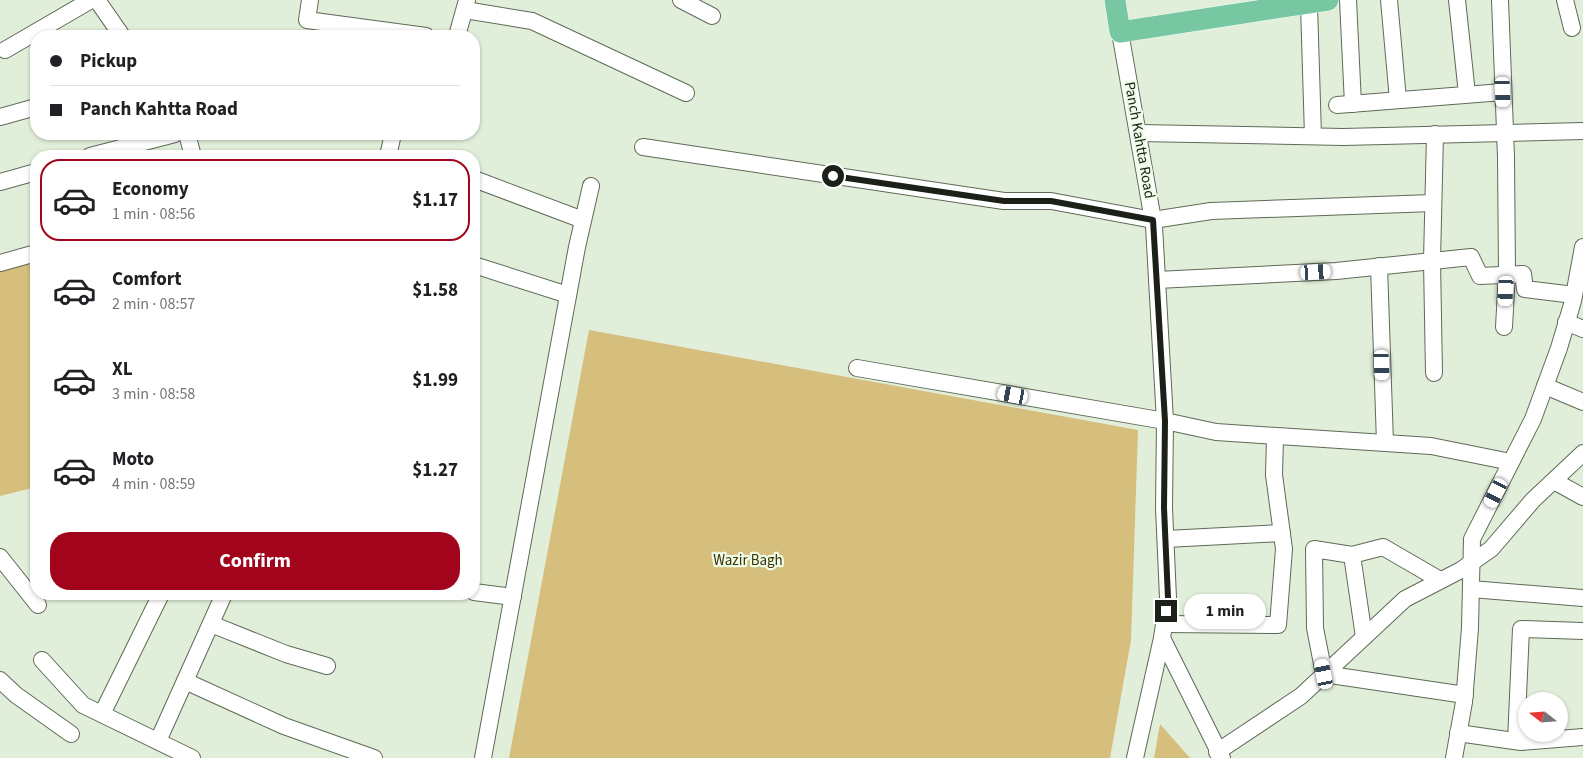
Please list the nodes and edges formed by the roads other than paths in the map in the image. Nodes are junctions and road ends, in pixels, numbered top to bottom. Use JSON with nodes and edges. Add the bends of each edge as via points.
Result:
{"nodes":[{"id":1,"x":91,"y":0,"type":"edge"},
{"id":2,"x":97,"y":0,"type":"edge"},
{"id":3,"x":310,"y":0,"type":"edge"},
{"id":4,"x":681,"y":0,"type":"edge"},
{"id":5,"x":1115,"y":0,"type":"edge"},
{"id":6,"x":1348,"y":0,"type":"edge"},
{"id":7,"x":1389,"y":0,"type":"edge"},
{"id":8,"x":1457,"y":0,"type":"edge"},
{"id":9,"x":1500,"y":0,"type":"edge"},
{"id":10,"x":1565,"y":0,"type":"edge"},
{"id":11,"x":1319,"y":2,"type":"edge"},
{"id":12,"x":466,"y":5,"type":"edge"},
{"id":13,"x":1251,"y":6,"type":"edge"},
{"id":14,"x":712,"y":16,"type":"dead end"},
{"id":15,"x":1572,"y":28,"type":"dead end"},
{"id":16,"x":39,"y":30,"type":"edge"},
{"id":17,"x":118,"y":30,"type":"edge"},
{"id":18,"x":377,"y":30,"type":"edge"},
{"id":19,"x":460,"y":30,"type":"edge"},
{"id":20,"x":1120,"y":32,"type":"junction"},
{"id":21,"x":30,"y":35,"type":"edge"},
{"id":22,"x":5,"y":50,"type":"dead end"},
{"id":23,"x":1503,"y":92,"type":"junction"},
{"id":24,"x":686,"y":93,"type":"dead end"},
{"id":25,"x":1467,"y":94,"type":"junction"},
{"id":26,"x":1398,"y":100,"type":"junction"},
{"id":27,"x":1354,"y":104,"type":"junction"},
{"id":28,"x":1337,"y":105,"type":"dead end"},
{"id":29,"x":30,"y":109,"type":"edge"},
{"id":30,"x":0,"y":118,"type":"edge"},
{"id":31,"x":1583,"y":131,"type":"edge"},
{"id":32,"x":1139,"y":133,"type":"junction"},
{"id":33,"x":1505,"y":133,"type":"junction"},
{"id":34,"x":1435,"y":134,"type":"junction"},
{"id":35,"x":1313,"y":136,"type":"junction"},
{"id":36,"x":152,"y":140,"type":"edge"},
{"id":37,"x":643,"y":147,"type":"dead end"},
{"id":38,"x":113,"y":150,"type":"edge"},
{"id":39,"x":30,"y":174,"type":"edge"},
{"id":40,"x":480,"y":181,"type":"edge"},
{"id":41,"x":0,"y":182,"type":"edge"},
{"id":42,"x":591,"y":186,"type":"dead end"},
{"id":43,"x":1434,"y":203,"type":"junction"},
{"id":44,"x":583,"y":220,"type":"junction"},
{"id":45,"x":1153,"y":220,"type":"junction"},
{"id":46,"x":1583,"y":247,"type":"edge"},
{"id":47,"x":30,"y":255,"type":"edge"},
{"id":48,"x":1432,"y":261,"type":"junction"},
{"id":49,"x":0,"y":263,"type":"edge"},
{"id":50,"x":1379,"y":266,"type":"junction"},
{"id":51,"x":480,"y":267,"type":"edge"},
{"id":52,"x":1507,"y":273,"type":"junction"},
{"id":53,"x":1580,"y":276,"type":"edge"},
{"id":54,"x":1157,"y":280,"type":"junction"},
{"id":55,"x":568,"y":295,"type":"junction"},
{"id":56,"x":1574,"y":295,"type":"junction"},
{"id":57,"x":1566,"y":322,"type":"junction"},
{"id":58,"x":1504,"y":327,"type":"dead end"},
{"id":59,"x":1583,"y":329,"type":"edge"},
{"id":60,"x":857,"y":368,"type":"dead end"},
{"id":61,"x":1434,"y":373,"type":"dead end"},
{"id":62,"x":1545,"y":386,"type":"junction"},
{"id":63,"x":1583,"y":402,"type":"edge"},
{"id":64,"x":1165,"y":421,"type":"junction"},
{"id":65,"x":1275,"y":437,"type":"junction"},
{"id":66,"x":1385,"y":443,"type":"junction"},
{"id":67,"x":1583,"y":453,"type":"edge"},
{"id":68,"x":1511,"y":462,"type":"junction"},
{"id":69,"x":1554,"y":480,"type":"junction"},
{"id":70,"x":1583,"y":496,"type":"edge"},
{"id":71,"x":1282,"y":533,"type":"junction"},
{"id":72,"x":1166,"y":539,"type":"junction"},
{"id":73,"x":1352,"y":555,"type":"junction"},
{"id":74,"x":0,"y":557,"type":"edge"},
{"id":75,"x":1471,"y":562,"type":"junction"},
{"id":76,"x":1440,"y":580,"type":"junction"},
{"id":77,"x":1471,"y":589,"type":"junction"},
{"id":78,"x":480,"y":593,"type":"edge"},
{"id":79,"x":30,"y":595,"type":"edge"},
{"id":80,"x":513,"y":597,"type":"junction"},
{"id":81,"x":1583,"y":598,"type":"edge"},
{"id":82,"x":34,"y":600,"type":"edge"},
{"id":83,"x":159,"y":600,"type":"edge"},
{"id":84,"x":221,"y":600,"type":"edge"},
{"id":85,"x":38,"y":605,"type":"dead end"},
{"id":86,"x":211,"y":624,"type":"junction"},
{"id":87,"x":1163,"y":631,"type":"junction"},
{"id":88,"x":1583,"y":631,"type":"edge"},
{"id":89,"x":1364,"y":637,"type":"junction"},
{"id":90,"x":42,"y":660,"type":"dead end"},
{"id":91,"x":327,"y":666,"type":"dead end"},
{"id":92,"x":1324,"y":674,"type":"junction"},
{"id":93,"x":0,"y":680,"type":"edge"},
{"id":94,"x":185,"y":681,"type":"junction"},
{"id":95,"x":1465,"y":695,"type":"junction"},
{"id":96,"x":102,"y":714,"type":"junction"},
{"id":97,"x":1458,"y":733,"type":"junction"},
{"id":98,"x":71,"y":734,"type":"dead end"},
{"id":99,"x":1583,"y":737,"type":"edge"},
{"id":100,"x":158,"y":741,"type":"junction"},
{"id":101,"x":1516,"y":741,"type":"junction"},
{"id":102,"x":1220,"y":755,"type":"edge"},
{"id":103,"x":192,"y":758,"type":"edge"},
{"id":104,"x":374,"y":758,"type":"edge"},
{"id":105,"x":482,"y":758,"type":"edge"},
{"id":106,"x":1135,"y":758,"type":"edge"},
{"id":107,"x":1454,"y":758,"type":"edge"}],
"edges":[{"from":1,"to":16,"type":"street"},
{"from":2,"to":17,"type":"street"},
{"from":3,"to":18,"type":"street","via":[[307,20]]},
{"from":4,"to":14,"type":"street"},
{"from":5,"to":20,"type":"main road","name":"Panch Kahtta Road"},
{"from":6,"to":27,"type":"street"},
{"from":7,"to":26,"type":"street"},
{"from":8,"to":25,"type":"street"},
{"from":9,"to":23,"type":"street"},
{"from":10,"to":15,"type":"street"},
{"from":11,"to":13,"type":"main road"},
{"from":11,"to":35,"type":"street"},
{"from":12,"to":19,"type":"street"},
{"from":12,"to":24,"type":"street","via":[[532,21]]},
{"from":13,"to":20,"type":"main road"},
{"from":20,"to":32,"type":"street","name":"Panch Kahtta Road"},
{"from":21,"to":22,"type":"street"},
{"from":23,"to":25,"type":"street"},
{"from":23,"to":33,"type":"street"},
{"from":25,"to":26,"type":"street"},
{"from":26,"to":27,"type":"street"},
{"from":27,"to":28,"type":"street"},
{"from":29,"to":30,"type":"street"},
{"from":31,"to":33,"type":"street"},
{"from":32,"to":35,"type":"street"},
{"from":32,"to":45,"type":"street","name":"Panch Kahtta Road"},
{"from":33,"to":34,"type":"street"},
{"from":33,"to":52,"type":"street"},
{"from":34,"to":35,"type":"street"},
{"from":34,"to":43,"type":"street"},
{"from":36,"to":38,"type":"street"},
{"from":37,"to":45,"type":"street","via":[[1004,201],[1051,201]]},
{"from":39,"to":41,"type":"street"},
{"from":40,"to":44,"type":"street"},
{"from":42,"to":44,"type":"street"},
{"from":43,"to":45,"type":"street","via":[[1211,211]]},
{"from":43,"to":48,"type":"street"},
{"from":44,"to":55,"type":"street"},
{"from":45,"to":54,"type":"street","name":"Panch Kahtta Road"},
{"from":46,"to":53,"type":"street"},
{"from":47,"to":49,"type":"street"},
{"from":48,"to":50,"type":"street"},
{"from":48,"to":52,"type":"street","via":[[1471,257],[1480,276]]},
{"from":48,"to":61,"type":"street"},
{"from":50,"to":54,"type":"street"},
{"from":50,"to":66,"type":"street"},
{"from":51,"to":55,"type":"street"},
{"from":52,"to":56,"type":"street","via":[[1524,274],[1524,289]]},
{"from":52,"to":58,"type":"street"},
{"from":53,"to":56,"type":"street"},
{"from":54,"to":64,"type":"street","name":"Panch Kahtta Road"},
{"from":55,"to":80,"type":"street"},
{"from":56,"to":57,"type":"street"},
{"from":57,"to":59,"type":"street"},
{"from":57,"to":62,"type":"street"},
{"from":60,"to":64,"type":"street"},
{"from":62,"to":63,"type":"street"},
{"from":62,"to":68,"type":"street"},
{"from":64,"to":65,"type":"street","via":[[1216,432]]},
{"from":64,"to":72,"type":"street","name":"Panch Kahtta Road"},
{"from":65,"to":66,"type":"street"},
{"from":65,"to":71,"type":"street","via":[[1274,475]]},
{"from":66,"to":68,"type":"street","via":[[1431,446]]},
{"from":67,"to":69,"type":"street"},
{"from":68,"to":75,"type":"street","via":[[1472,539]]},
{"from":69,"to":70,"type":"street"},
{"from":69,"to":75,"type":"street","via":[[1491,549]]},
{"from":71,"to":72,"type":"street"},
{"from":71,"to":87,"type":"street","via":[[1284,549],[1278,625]]},
{"from":72,"to":87,"type":"street","name":"Panch Kahtta Road","via":[[1168,598]]},
{"from":73,"to":76,"type":"street","via":[[1383,547]]},
{"from":73,"to":89,"type":"street"},
{"from":73,"to":92,"type":"street","via":[[1314,549],[1315,628]]},
{"from":74,"to":79,"type":"street"},
{"from":75,"to":76,"type":"street"},
{"from":75,"to":77,"type":"street"},
{"from":76,"to":89,"type":"street","via":[[1405,599]]},
{"from":77,"to":81,"type":"street"},
{"from":77,"to":95,"type":"street"},
{"from":78,"to":80,"type":"street"},
{"from":80,"to":105,"type":"street"},
{"from":82,"to":85,"type":"street"},
{"from":83,"to":96,"type":"street"},
{"from":84,"to":86,"type":"street"},
{"from":86,"to":91,"type":"street","via":[[286,654]]},
{"from":86,"to":94,"type":"street"},
{"from":87,"to":102,"type":"street"},
{"from":87,"to":106,"type":"street","name":"Panch Kahtta Road"},
{"from":88,"to":101,"type":"street","via":[[1521,629]]},
{"from":89,"to":92,"type":"street"},
{"from":90,"to":96,"type":"street","via":[[83,704]]},
{"from":92,"to":95,"type":"street"},
{"from":92,"to":102,"type":"street","via":[[1301,696]]},
{"from":93,"to":98,"type":"street"},
{"from":94,"to":100,"type":"street"},
{"from":94,"to":104,"type":"street","via":[[284,726]]},
{"from":95,"to":97,"type":"street"},
{"from":96,"to":100,"type":"street"},
{"from":97,"to":101,"type":"street"},
{"from":97,"to":107,"type":"street"},
{"from":99,"to":101,"type":"street"},
{"from":100,"to":103,"type":"street"}]}
